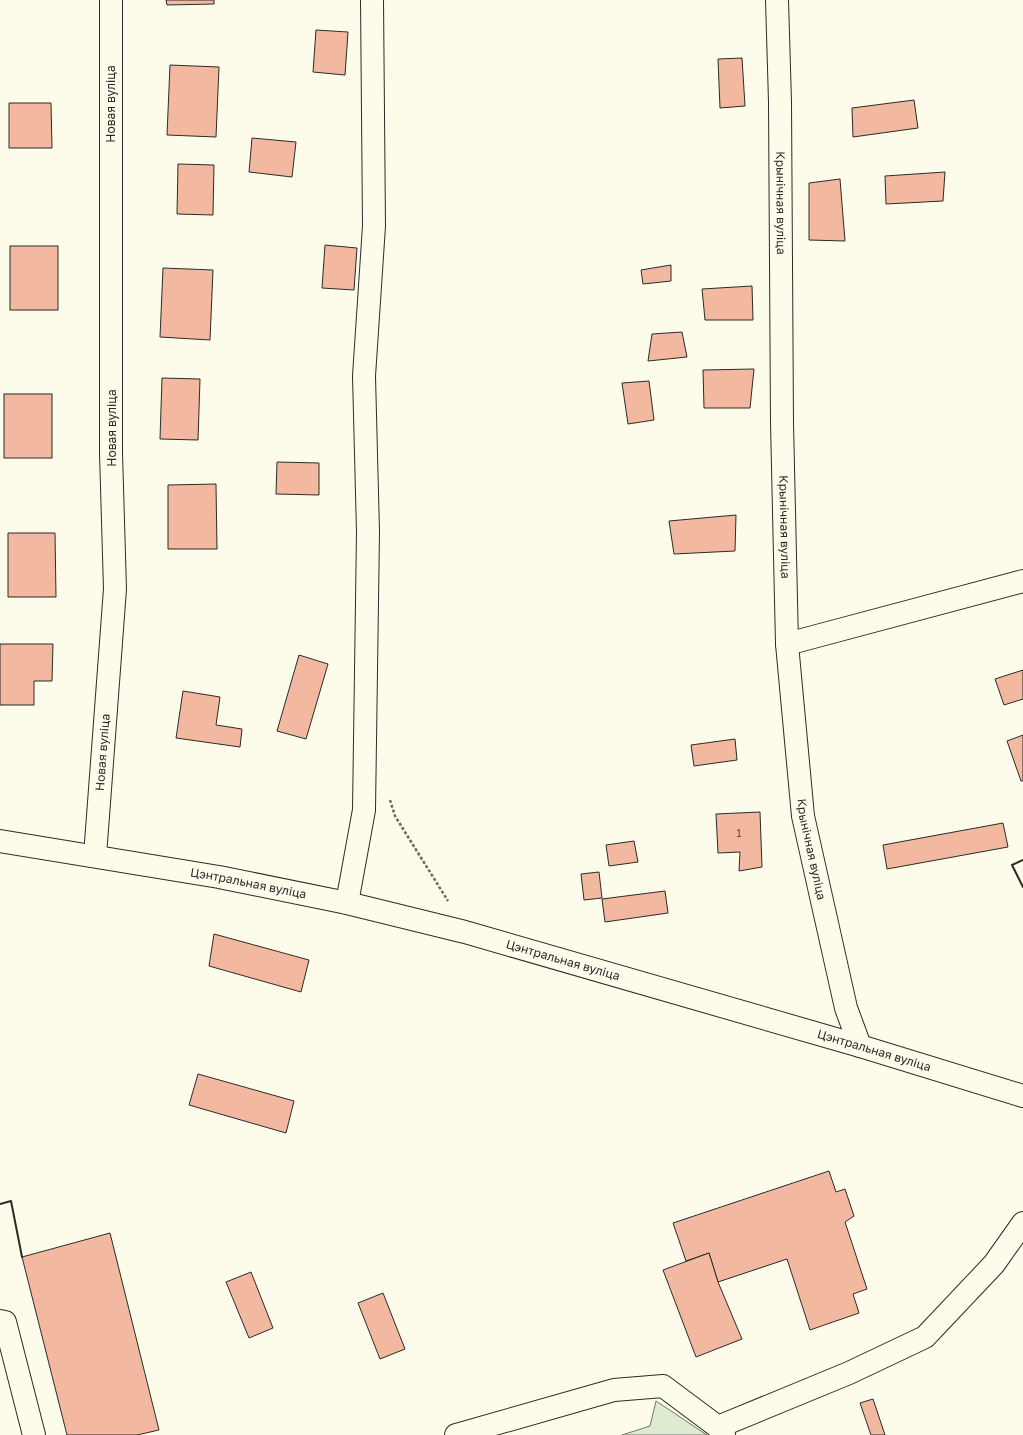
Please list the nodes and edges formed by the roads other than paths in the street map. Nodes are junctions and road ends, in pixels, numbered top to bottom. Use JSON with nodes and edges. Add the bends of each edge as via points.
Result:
{"nodes":[{"id":1,"x":111,"y":0,"type":"edge"},
{"id":2,"x":372,"y":0,"type":"edge"},
{"id":3,"x":776,"y":0,"type":"edge"},
{"id":4,"x":1023,"y":581,"type":"edge"},
{"id":5,"x":787,"y":644,"type":"junction"},
{"id":6,"x":0,"y":841,"type":"edge"},
{"id":7,"x":95,"y":856,"type":"junction"},
{"id":8,"x":347,"y":904,"type":"junction"},
{"id":9,"x":860,"y":1046,"type":"junction"},
{"id":10,"x":1023,"y":1096,"type":"edge"},
{"id":11,"x":1023,"y":1223,"type":"edge"},
{"id":12,"x":0,"y":1320,"type":"edge"},
{"id":13,"x":721,"y":1431,"type":"edge"},
{"id":14,"x":34,"y":1435,"type":"edge"},
{"id":15,"x":456,"y":1435,"type":"edge"}],
"edges":[{"from":1,"to":7,"type":"street","name":"Новая вуліца","via":[[111,453],[115,589]]},
{"from":2,"to":8,"type":"street","via":[[374,226],[364,376],[368,532],[364,810]]},
{"from":3,"to":5,"type":"street","name":"Крынічная вуліца","via":[[780,102],[782,423]]},
{"from":4,"to":5,"type":"street"},
{"from":5,"to":9,"type":"street","name":"Крынічная вуліца","via":[[802,816],[846,1008]]},
{"from":6,"to":7,"type":"street","name":"Цэнтральная вуліца"},
{"from":7,"to":8,"type":"street","name":"Цэнтральная вуліца","via":[[219,877]]},
{"from":8,"to":9,"type":"street","name":"Цэнтральная вуліца","via":[[465,932]]},
{"from":9,"to":10,"type":"street","name":"Цэнтральная вуліца"},
{"from":11,"to":13,"type":"street","via":[[994,1264],[925,1337]]},
{"from":12,"to":14,"type":"street","via":[[5,1322]]},
{"from":13,"to":15,"type":"street","via":[[663,1386],[614,1390]]}]}
